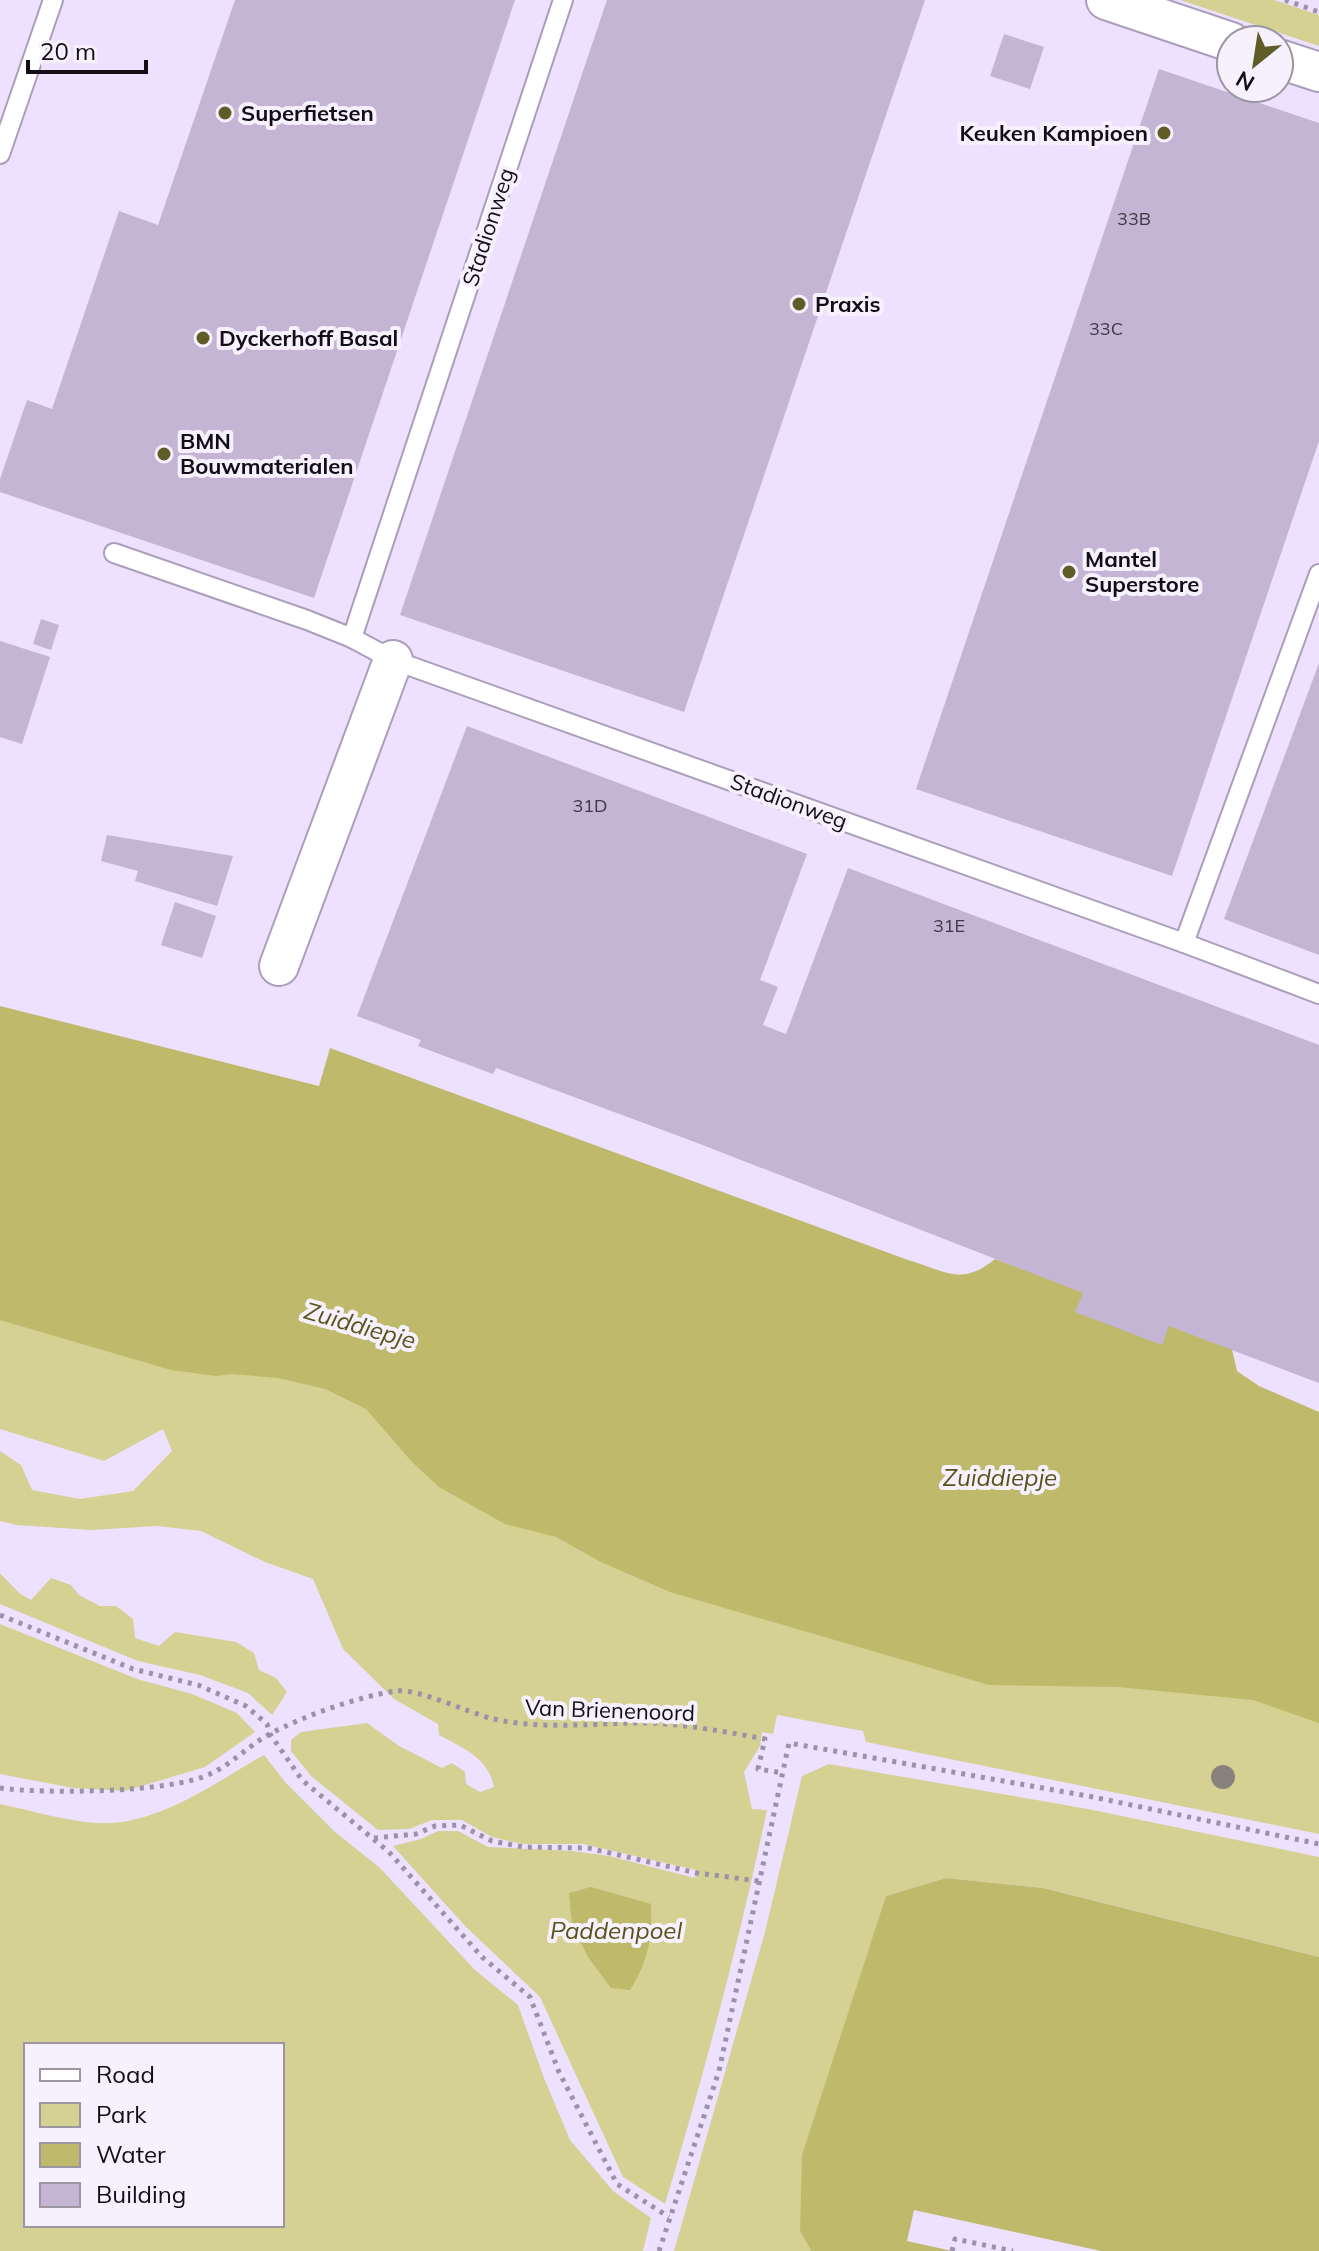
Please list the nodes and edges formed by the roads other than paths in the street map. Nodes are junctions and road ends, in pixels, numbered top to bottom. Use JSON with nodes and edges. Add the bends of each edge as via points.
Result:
{"nodes":[{"id":1,"x":53,"y":0,"type":"edge"},
{"id":2,"x":563,"y":0,"type":"edge"},
{"id":3,"x":1106,"y":0,"type":"edge"},
{"id":4,"x":1215,"y":37,"type":"edge"},
{"id":5,"x":1295,"y":64,"type":"edge"},
{"id":6,"x":1319,"y":72,"type":"edge"},
{"id":7,"x":0,"y":154,"type":"edge"},
{"id":8,"x":114,"y":553,"type":"dead end"},
{"id":9,"x":1319,"y":574,"type":"edge"},
{"id":10,"x":352,"y":638,"type":"junction"},
{"id":11,"x":393,"y":660,"type":"junction"},
{"id":12,"x":1184,"y":943,"type":"junction"},
{"id":13,"x":279,"y":966,"type":"dead end"},
{"id":14,"x":1319,"y":994,"type":"edge"}],
"edges":[{"from":1,"to":7,"type":"lane"},
{"from":2,"to":10,"type":"lane","name":"Stadionweg"},
{"from":3,"to":4,"type":"street"},
{"from":5,"to":6,"type":"street"},
{"from":8,"to":10,"type":"lane"},
{"from":9,"to":12,"type":"lane"},
{"from":10,"to":11,"type":"lane","name":"Stadionweg"},
{"from":11,"to":12,"type":"lane","name":"Stadionweg"},
{"from":11,"to":13,"type":"street"},
{"from":12,"to":14,"type":"lane","name":"Stadionweg"}]}
